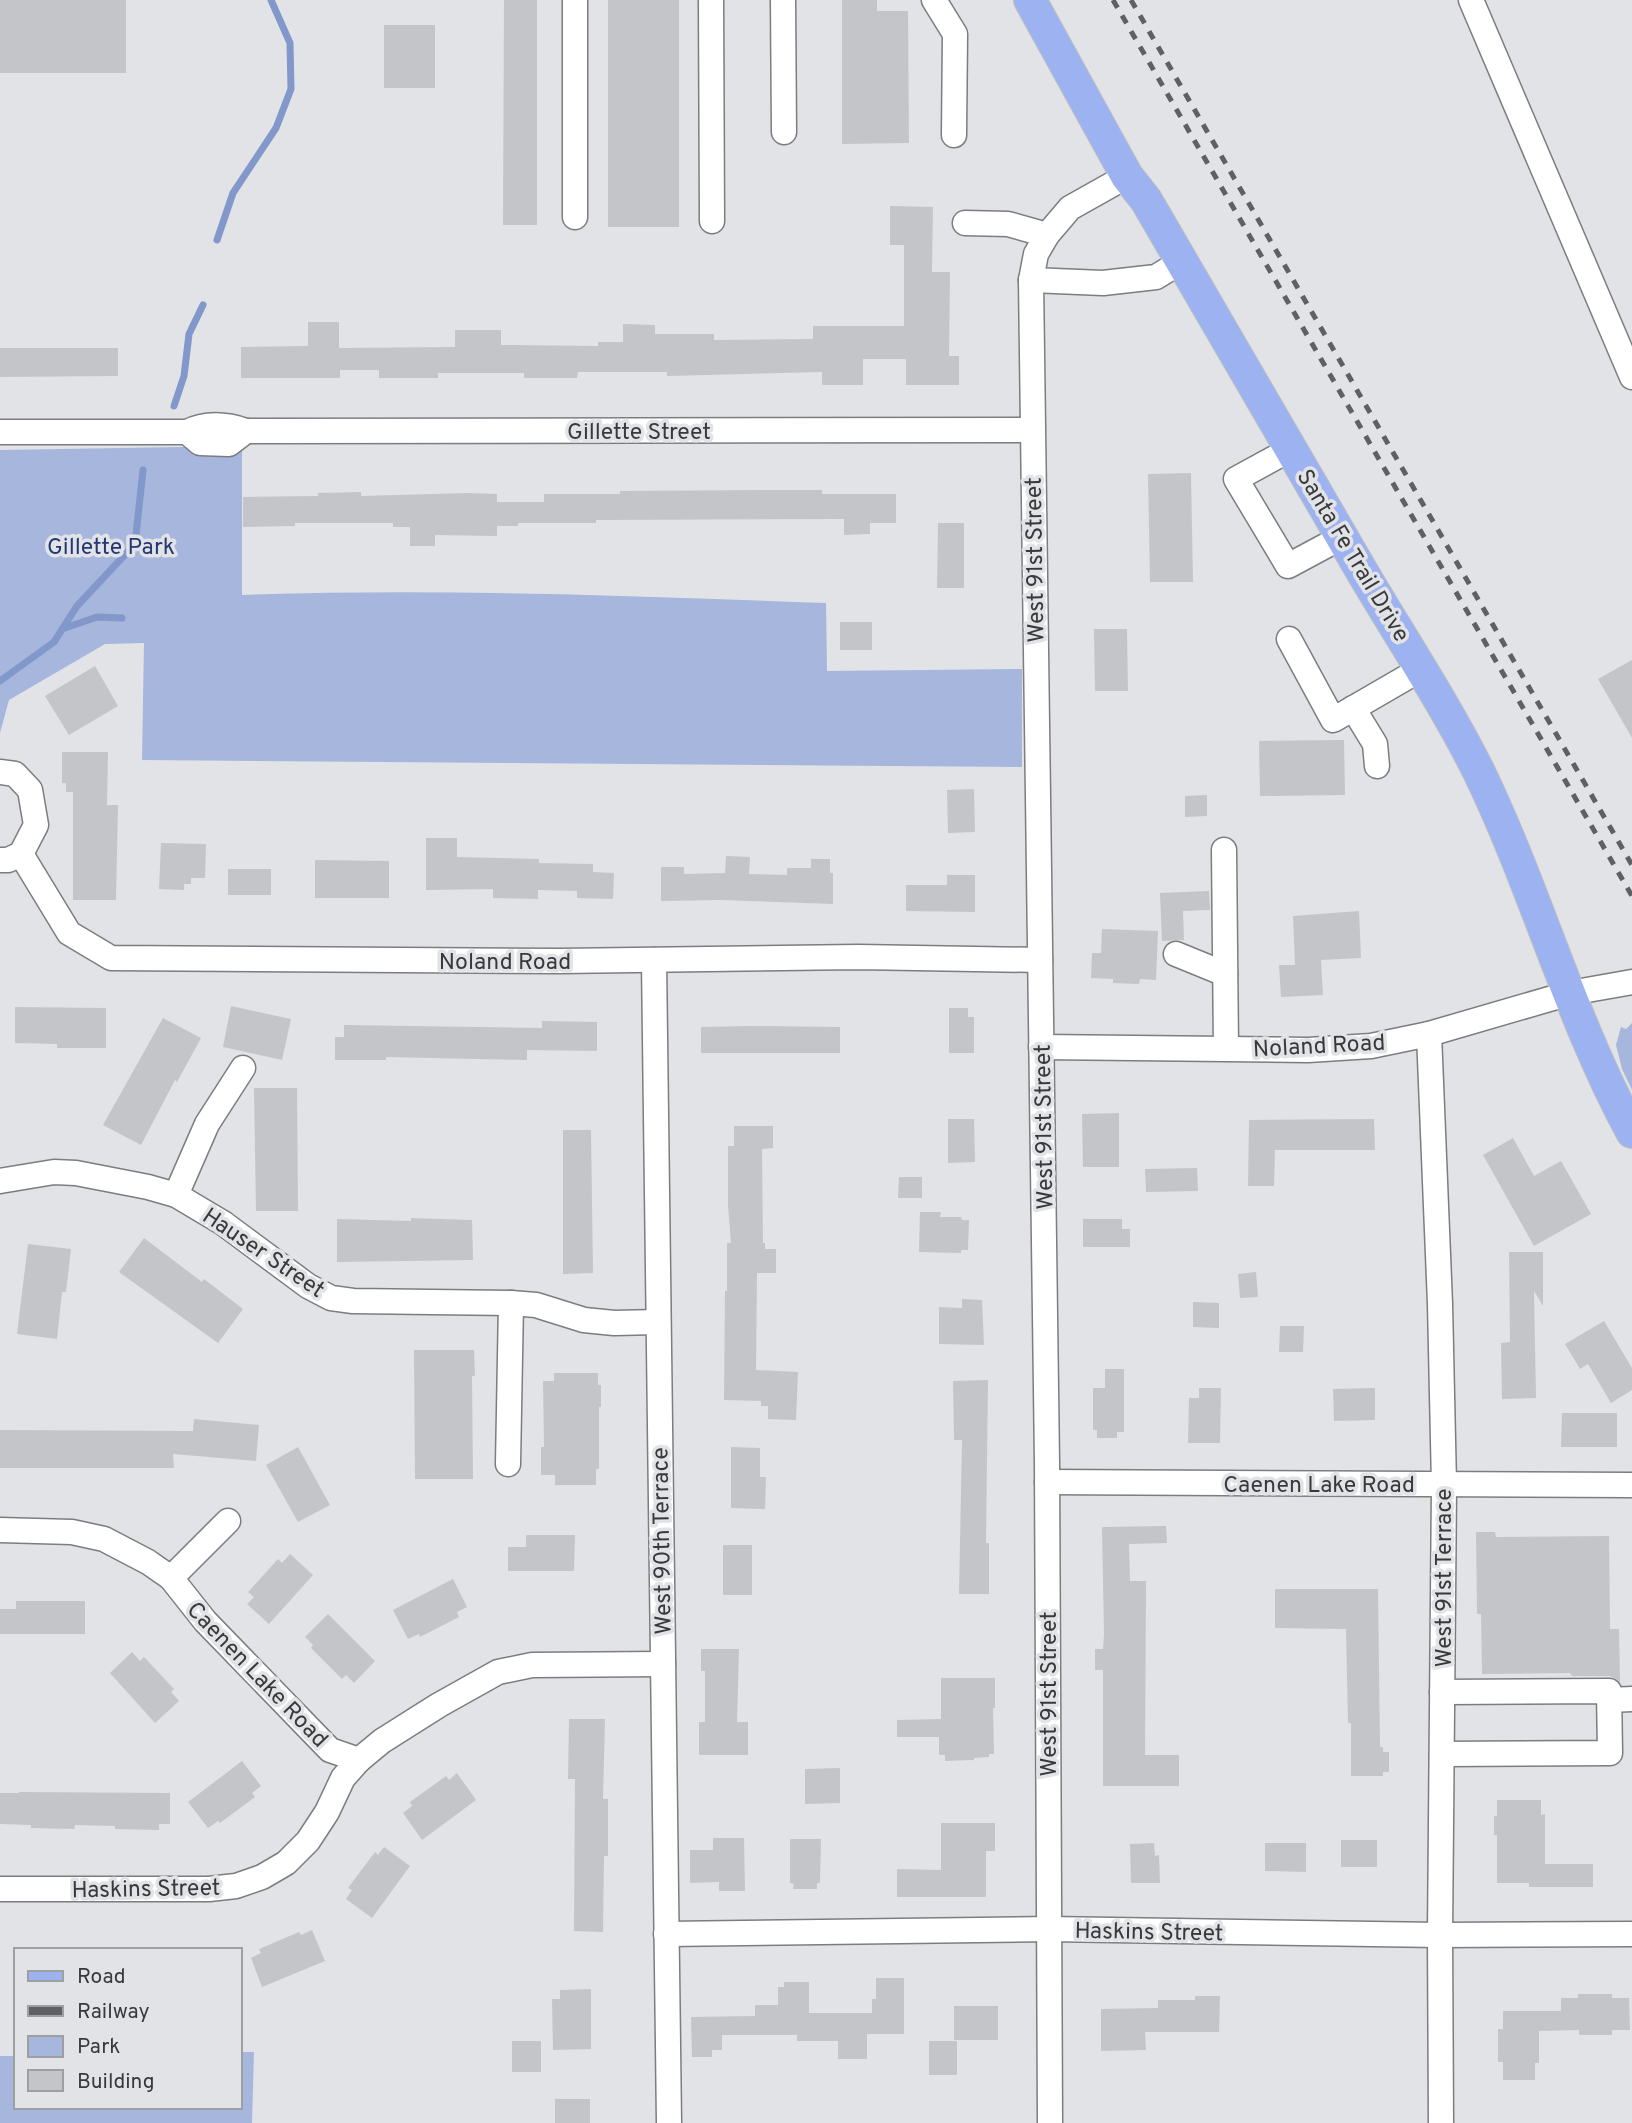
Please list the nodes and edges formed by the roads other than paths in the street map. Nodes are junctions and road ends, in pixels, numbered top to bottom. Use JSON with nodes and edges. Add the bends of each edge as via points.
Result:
{"nodes":[{"id":1,"x":575,"y":0,"type":"edge"},
{"id":2,"x":711,"y":0,"type":"edge"},
{"id":3,"x":783,"y":0,"type":"edge"},
{"id":4,"x":934,"y":0,"type":"edge"},
{"id":5,"x":1030,"y":0,"type":"edge"},
{"id":6,"x":1471,"y":0,"type":"edge"},
{"id":7,"x":784,"y":132,"type":"dead end"},
{"id":8,"x":954,"y":135,"type":"dead end"},
{"id":9,"x":1127,"y":177,"type":"junction"},
{"id":10,"x":575,"y":217,"type":"dead end"},
{"id":11,"x":712,"y":221,"type":"dead end"},
{"id":12,"x":965,"y":223,"type":"dead end"},
{"id":13,"x":1047,"y":235,"type":"junction"},
{"id":14,"x":1182,"y":261,"type":"junction"},
{"id":15,"x":1031,"y":280,"type":"junction"},
{"id":16,"x":1632,"y":377,"type":"edge"},
{"id":17,"x":1032,"y":430,"type":"junction"},
{"id":18,"x":0,"y":432,"type":"edge"},
{"id":19,"x":1291,"y":449,"type":"junction"},
{"id":20,"x":1342,"y":537,"type":"junction"},
{"id":21,"x":1289,"y":639,"type":"dead end"},
{"id":22,"x":1421,"y":668,"type":"junction"},
{"id":23,"x":1353,"y":708,"type":"junction"},
{"id":24,"x":1377,"y":766,"type":"dead end"},
{"id":25,"x":0,"y":772,"type":"edge"},
{"id":26,"x":1224,"y":850,"type":"dead end"},
{"id":27,"x":10,"y":857,"type":"edge"},
{"id":28,"x":1176,"y":954,"type":"dead end"},
{"id":29,"x":654,"y":960,"type":"junction"},
{"id":30,"x":1040,"y":960,"type":"junction"},
{"id":31,"x":1225,"y":974,"type":"junction"},
{"id":32,"x":1632,"y":982,"type":"edge"},
{"id":33,"x":1570,"y":993,"type":"junction"},
{"id":34,"x":1429,"y":1034,"type":"junction"},
{"id":35,"x":1041,"y":1047,"type":"junction"},
{"id":36,"x":1226,"y":1048,"type":"junction"},
{"id":37,"x":243,"y":1068,"type":"dead end"},
{"id":38,"x":1632,"y":1132,"type":"edge"},
{"id":39,"x":0,"y":1181,"type":"edge"},
{"id":40,"x":176,"y":1195,"type":"junction"},
{"id":41,"x":511,"y":1303,"type":"junction"},
{"id":42,"x":658,"y":1322,"type":"junction"},
{"id":43,"x":508,"y":1464,"type":"dead end"},
{"id":44,"x":1047,"y":1482,"type":"junction"},
{"id":45,"x":1444,"y":1485,"type":"junction"},
{"id":46,"x":1632,"y":1485,"type":"edge"},
{"id":47,"x":228,"y":1521,"type":"dead end"},
{"id":48,"x":0,"y":1530,"type":"edge"},
{"id":49,"x":171,"y":1577,"type":"junction"},
{"id":50,"x":663,"y":1664,"type":"junction"},
{"id":51,"x":1442,"y":1692,"type":"junction"},
{"id":52,"x":1621,"y":1700,"type":"edge"},
{"id":53,"x":1442,"y":1754,"type":"junction"},
{"id":54,"x":359,"y":1760,"type":"junction"},
{"id":55,"x":0,"y":1889,"type":"edge"},
{"id":56,"x":1049,"y":1929,"type":"junction"},
{"id":57,"x":666,"y":1934,"type":"junction"},
{"id":58,"x":1632,"y":1934,"type":"edge"},
{"id":59,"x":1440,"y":1935,"type":"junction"},
{"id":60,"x":669,"y":2123,"type":"edge"},
{"id":61,"x":1050,"y":2123,"type":"edge"},
{"id":62,"x":1441,"y":2123,"type":"edge"}],
"edges":[{"from":1,"to":10,"type":"street"},
{"from":2,"to":11,"type":"street"},
{"from":3,"to":7,"type":"street"},
{"from":4,"to":8,"type":"street","via":[[955,34]]},
{"from":5,"to":9,"type":"main road","name":"Santa Fe Trail Drive"},
{"from":6,"to":16,"type":"street"},
{"from":9,"to":13,"type":"street","name":"West 91st Street","via":[[1070,208]]},
{"from":9,"to":14,"type":"main road","name":"Santa Fe Trail Drive"},
{"from":12,"to":13,"type":"street","via":[[1009,224]]},
{"from":13,"to":15,"type":"street","name":"West 91st Street"},
{"from":14,"to":15,"type":"street","via":[[1156,277],[1103,283]]},
{"from":14,"to":19,"type":"main road","name":"Santa Fe Trail Drive"},
{"from":15,"to":17,"type":"street","name":"West 91st Street"},
{"from":17,"to":18,"type":"street","name":"Gillette Street","via":[[246,432],[229,444],[200,443],[187,432]]},
{"from":17,"to":30,"type":"street","name":"West 91st Street"},
{"from":19,"to":20,"type":"main road","name":"Santa Fe Trail Drive"},
{"from":19,"to":20,"type":"street","via":[[1236,479],[1288,566]]},
{"from":20,"to":22,"type":"main road","name":"Santa Fe Trail Drive"},
{"from":21,"to":23,"type":"street","via":[[1333,719]]},
{"from":22,"to":23,"type":"street"},
{"from":22,"to":33,"type":"main road","name":"Santa Fe Trail Drive","via":[[1508,836]]},
{"from":23,"to":24,"type":"street","via":[[1376,744]]},
{"from":25,"to":27,"type":"street","via":[[15,774],[30,790],[36,825]]},
{"from":26,"to":31,"type":"street"},
{"from":27,"to":29,"type":"street","name":"Noland Road","via":[[69,933],[111,958]]},
{"from":28,"to":31,"type":"street"},
{"from":29,"to":30,"type":"street","name":"Noland Road"},
{"from":29,"to":42,"type":"street","name":"West 90th Terrace"},
{"from":30,"to":35,"type":"street","name":"West 91st Street"},
{"from":31,"to":36,"type":"street"},
{"from":32,"to":33,"type":"street","name":"Noland Road"},
{"from":33,"to":34,"type":"street","name":"Noland Road"},
{"from":33,"to":38,"type":"main road","name":"Santa Fe Trail Drive"},
{"from":34,"to":36,"type":"street","name":"Noland Road","via":[[1371,1046]]},
{"from":34,"to":45,"type":"street","name":"West 91st Terrace"},
{"from":35,"to":36,"type":"street","name":"Noland Road"},
{"from":35,"to":44,"type":"street","name":"West 91st Street"},
{"from":37,"to":40,"type":"street","via":[[206,1124]]},
{"from":39,"to":40,"type":"street","name":"Hauser Street","via":[[76,1173]]},
{"from":40,"to":41,"type":"street","name":"Hauser Street","via":[[331,1298]]},
{"from":41,"to":42,"type":"street","name":"Hauser Street","via":[[536,1305],[584,1320]]},
{"from":41,"to":43,"type":"street"},
{"from":42,"to":50,"type":"street","name":"West 90th Terrace"},
{"from":44,"to":45,"type":"street","name":"Caenen Lake Road"},
{"from":44,"to":56,"type":"street","name":"West 91st Street"},
{"from":45,"to":46,"type":"street","name":"Caenen Lake Road"},
{"from":45,"to":51,"type":"street","name":"West 91st Terrace"},
{"from":47,"to":49,"type":"street","name":"Caenen Lake Road"},
{"from":48,"to":49,"type":"street","name":"Caenen Lake Road","via":[[72,1532],[104,1539]]},
{"from":49,"to":54,"type":"street","name":"Caenen Lake Road","via":[[205,1622],[330,1750]]},
{"from":50,"to":54,"type":"street","via":[[532,1665],[498,1672],[382,1741]]},
{"from":50,"to":57,"type":"street","name":"West 90th Terrace"},
{"from":51,"to":52,"type":"street","via":[[1609,1691]]},
{"from":51,"to":53,"type":"street","name":"West 91st Terrace"},
{"from":52,"to":53,"type":"street","via":[[1610,1753]]},
{"from":53,"to":59,"type":"street","name":"West 91st Terrace"},
{"from":54,"to":55,"type":"street","name":"Haskins Street","via":[[343,1778],[308,1841],[286,1863],[262,1877],[209,1889]]},
{"from":56,"to":57,"type":"street","name":"Haskins Street"},
{"from":56,"to":59,"type":"street","name":"Haskins Street"},
{"from":56,"to":61,"type":"street","name":"West 91st Street"},
{"from":57,"to":60,"type":"street","name":"West 90th Terrace"},
{"from":58,"to":59,"type":"street","name":"Haskins Street"},
{"from":59,"to":62,"type":"street","name":"West 91st Terrace"}]}
